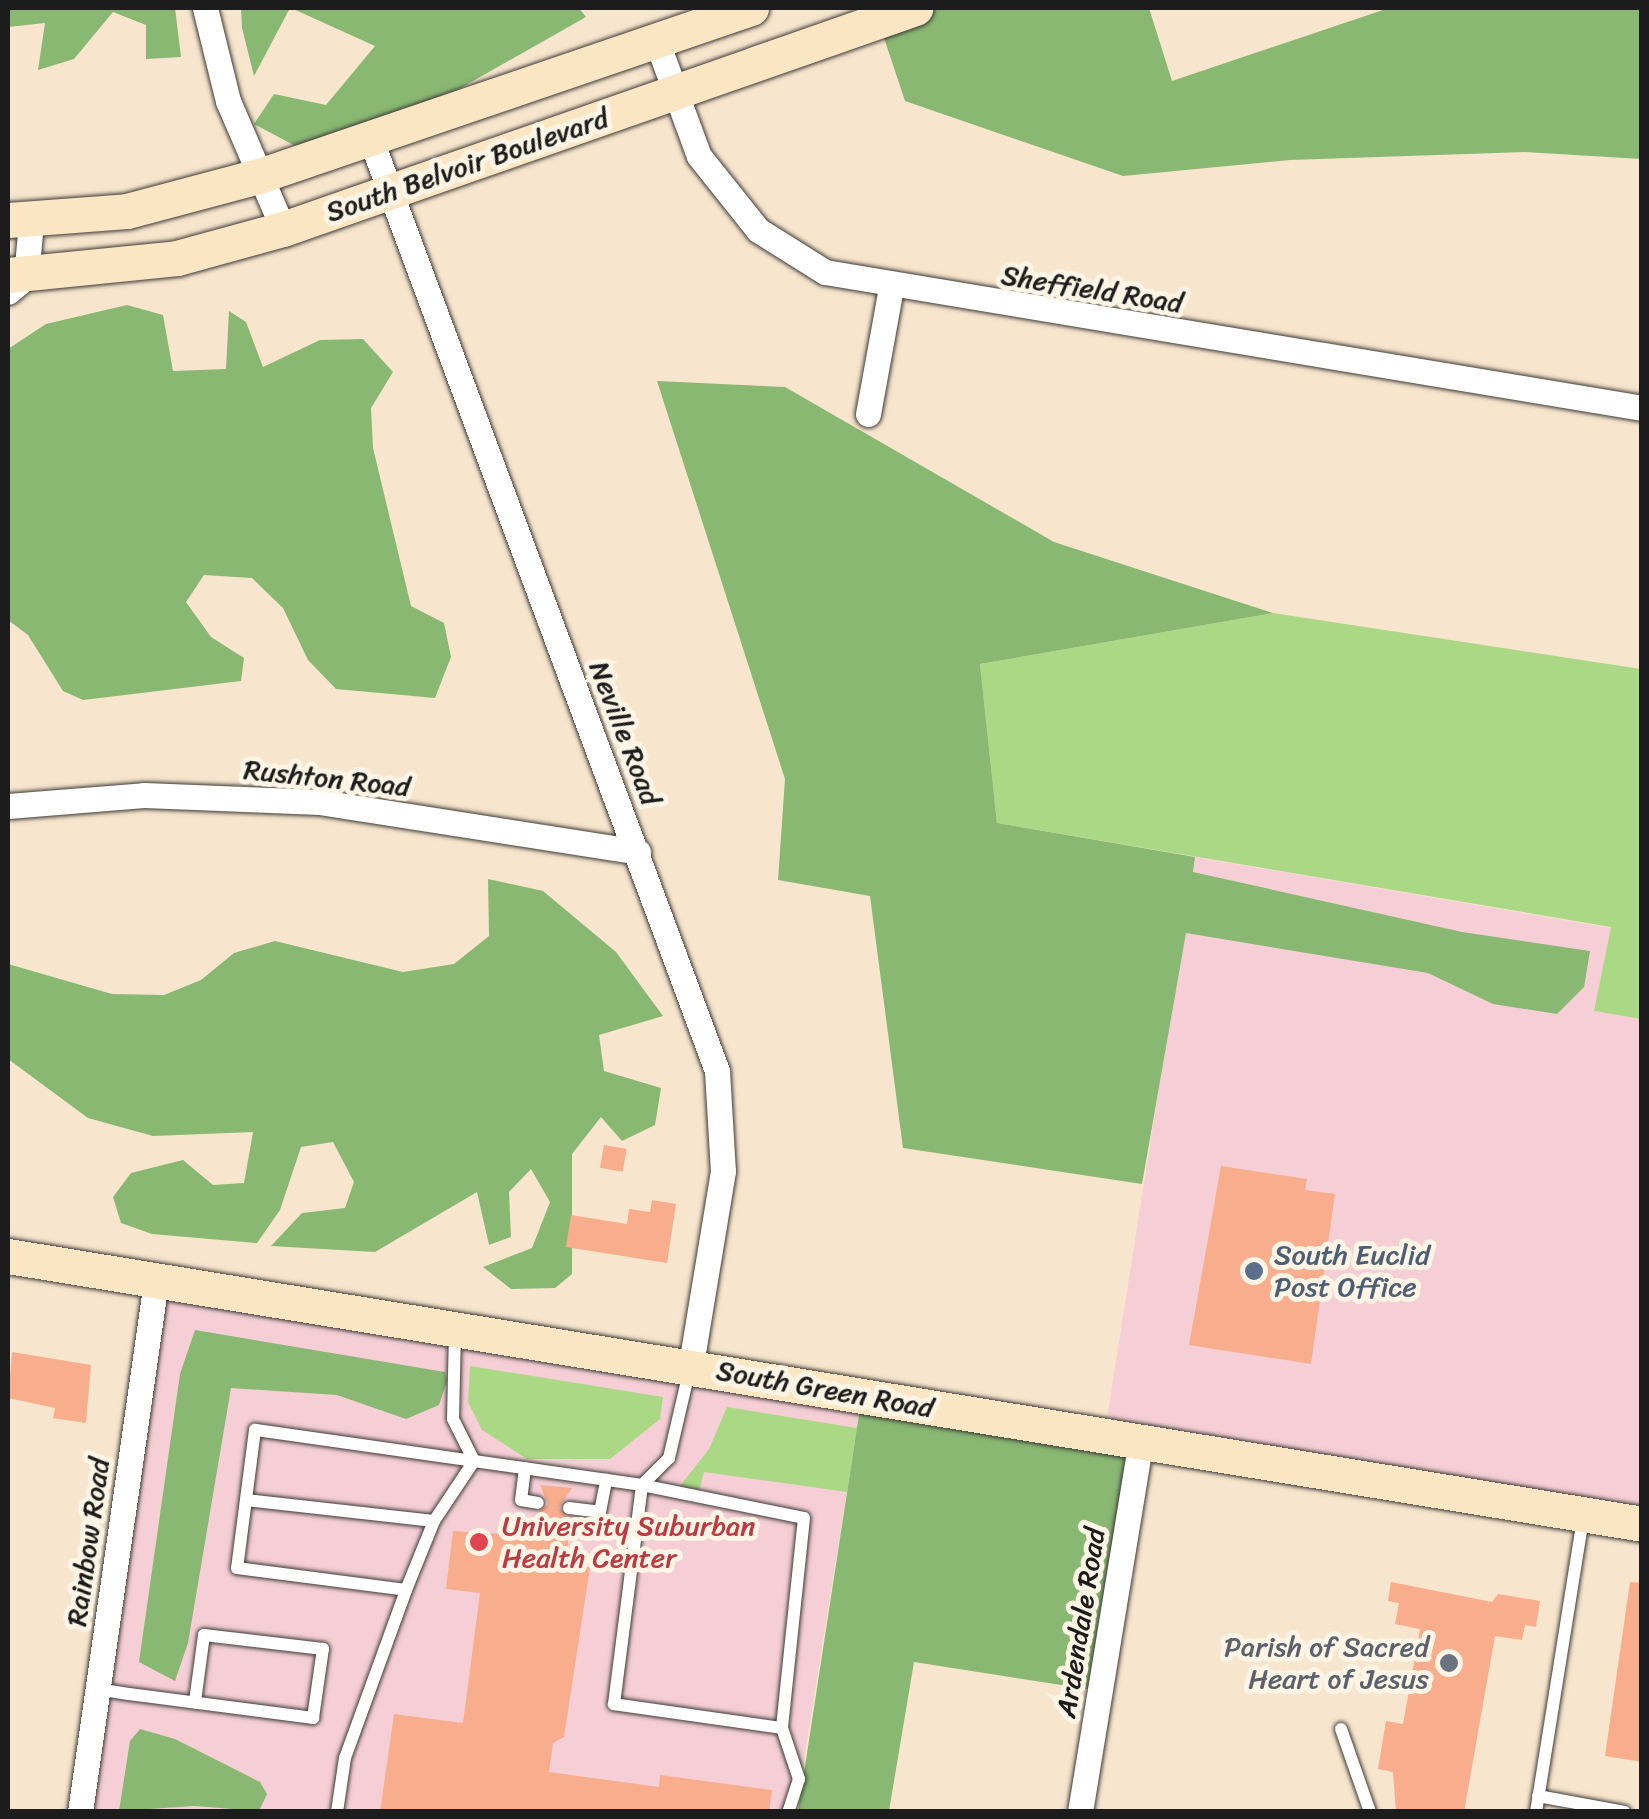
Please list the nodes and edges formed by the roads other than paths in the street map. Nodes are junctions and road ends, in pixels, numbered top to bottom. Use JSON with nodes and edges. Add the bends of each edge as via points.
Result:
{"nodes":[{"id":1,"x":205,"y":8,"type":"edge"},
{"id":2,"x":752,"y":8,"type":"edge"},
{"id":3,"x":915,"y":8,"type":"edge"},
{"id":4,"x":657,"y":42,"type":"junction"},
{"id":5,"x":675,"y":93,"type":"junction"},
{"id":6,"x":370,"y":140,"type":"junction"},
{"id":7,"x":258,"y":176,"type":"junction"},
{"id":8,"x":389,"y":191,"type":"junction"},
{"id":9,"x":19,"y":221,"type":"edge"},
{"id":10,"x":283,"y":229,"type":"junction"},
{"id":11,"x":14,"y":281,"type":"edge"},
{"id":12,"x":891,"y":287,"type":"junction"},
{"id":13,"x":1642,"y":408,"type":"edge"},
{"id":14,"x":868,"y":414,"type":"dead end"},
{"id":15,"x":8,"y":806,"type":"edge"},
{"id":16,"x":638,"y":852,"type":"junction"},
{"id":17,"x":8,"y":1256,"type":"edge"},
{"id":18,"x":156,"y":1281,"type":"junction"},
{"id":19,"x":455,"y":1328,"type":"junction"},
{"id":20,"x":691,"y":1365,"type":"junction"},
{"id":21,"x":1140,"y":1444,"type":"junction"},
{"id":22,"x":474,"y":1461,"type":"junction"},
{"id":23,"x":525,"y":1468,"type":"junction"},
{"id":24,"x":606,"y":1480,"type":"junction"},
{"id":25,"x":642,"y":1484,"type":"junction"},
{"id":26,"x":246,"y":1500,"type":"junction"},
{"id":27,"x":538,"y":1503,"type":"dead end"},
{"id":28,"x":569,"y":1508,"type":"dead end"},
{"id":29,"x":1584,"y":1515,"type":"junction"},
{"id":30,"x":434,"y":1521,"type":"junction"},
{"id":31,"x":1642,"y":1524,"type":"edge"},
{"id":32,"x":406,"y":1590,"type":"junction"},
{"id":33,"x":97,"y":1689,"type":"junction"},
{"id":34,"x":195,"y":1702,"type":"junction"},
{"id":35,"x":782,"y":1728,"type":"junction"},
{"id":36,"x":1341,"y":1729,"type":"dead end"},
{"id":37,"x":1538,"y":1796,"type":"junction"},
{"id":38,"x":80,"y":1812,"type":"edge"},
{"id":39,"x":337,"y":1812,"type":"edge"},
{"id":40,"x":788,"y":1812,"type":"edge"},
{"id":41,"x":1080,"y":1812,"type":"edge"},
{"id":42,"x":1370,"y":1812,"type":"edge"},
{"id":43,"x":1536,"y":1812,"type":"edge"},
{"id":44,"x":1625,"y":1812,"type":"edge"}],
"edges":[{"from":1,"to":7,"type":"street","via":[[228,101]]},
{"from":2,"to":4,"type":"street","name":"South Belvoir Boulevard"},
{"from":3,"to":5,"type":"street","name":"South Belvoir Boulevard"},
{"from":4,"to":5,"type":"street","name":"Sheffield Road"},
{"from":4,"to":6,"type":"street","name":"South Belvoir Boulevard"},
{"from":5,"to":8,"type":"street","name":"South Belvoir Boulevard"},
{"from":5,"to":12,"type":"street","name":"Sheffield Road","via":[[698,156],[758,230],[825,272]]},
{"from":6,"to":7,"type":"street","name":"South Belvoir Boulevard"},
{"from":6,"to":8,"type":"street","name":"Neville Road"},
{"from":7,"to":9,"type":"street","name":"South Belvoir Boulevard","via":[[127,211]]},
{"from":7,"to":10,"type":"street"},
{"from":8,"to":10,"type":"street","name":"South Belvoir Boulevard"},
{"from":8,"to":16,"type":"street","name":"Neville Road"},
{"from":9,"to":11,"type":"street"},
{"from":10,"to":11,"type":"street","name":"South Belvoir Boulevard","via":[[177,258]]},
{"from":12,"to":13,"type":"street","name":"Sheffield Road"},
{"from":12,"to":14,"type":"street"},
{"from":15,"to":16,"type":"street","name":"Rushton Road","via":[[144,795],[320,802]]},
{"from":16,"to":20,"type":"street","name":"Neville Road","via":[[717,1071],[722,1172]]},
{"from":17,"to":18,"type":"street","name":"South Green Road"},
{"from":18,"to":19,"type":"street","name":"South Green Road"},
{"from":18,"to":33,"type":"street","name":"Rainbow Road"},
{"from":19,"to":20,"type":"street","name":"South Green Road"},
{"from":19,"to":22,"type":"lane","via":[[453,1419]]},
{"from":20,"to":21,"type":"street","name":"South Green Road"},
{"from":20,"to":25,"type":"lane","via":[[669,1458]]},
{"from":21,"to":29,"type":"street","name":"South Green Road"},
{"from":21,"to":41,"type":"street","name":"Ardendale Road"},
{"from":22,"to":23,"type":"lane"},
{"from":22,"to":26,"type":"lane","via":[[256,1430]]},
{"from":22,"to":30,"type":"lane"},
{"from":23,"to":24,"type":"lane"},
{"from":23,"to":27,"type":"lane","via":[[520,1500]]},
{"from":24,"to":25,"type":"lane"},
{"from":24,"to":28,"type":"lane","via":[[600,1512]]},
{"from":25,"to":35,"type":"lane","via":[[804,1518]]},
{"from":25,"to":35,"type":"lane","via":[[614,1704]]},
{"from":26,"to":30,"type":"lane"},
{"from":26,"to":32,"type":"lane","via":[[237,1568]]},
{"from":29,"to":31,"type":"street","name":"South Green Road"},
{"from":29,"to":37,"type":"lane"},
{"from":30,"to":32,"type":"lane"},
{"from":32,"to":39,"type":"lane","via":[[345,1758]]},
{"from":33,"to":34,"type":"lane"},
{"from":33,"to":38,"type":"street","name":"Rainbow Road"},
{"from":34,"to":34,"type":"lane","via":[[313,1718],[323,1649],[204,1635]]},
{"from":35,"to":40,"type":"lane","via":[[799,1779]]},
{"from":36,"to":42,"type":"lane"},
{"from":37,"to":43,"type":"lane"},
{"from":37,"to":44,"type":"lane"}]}
